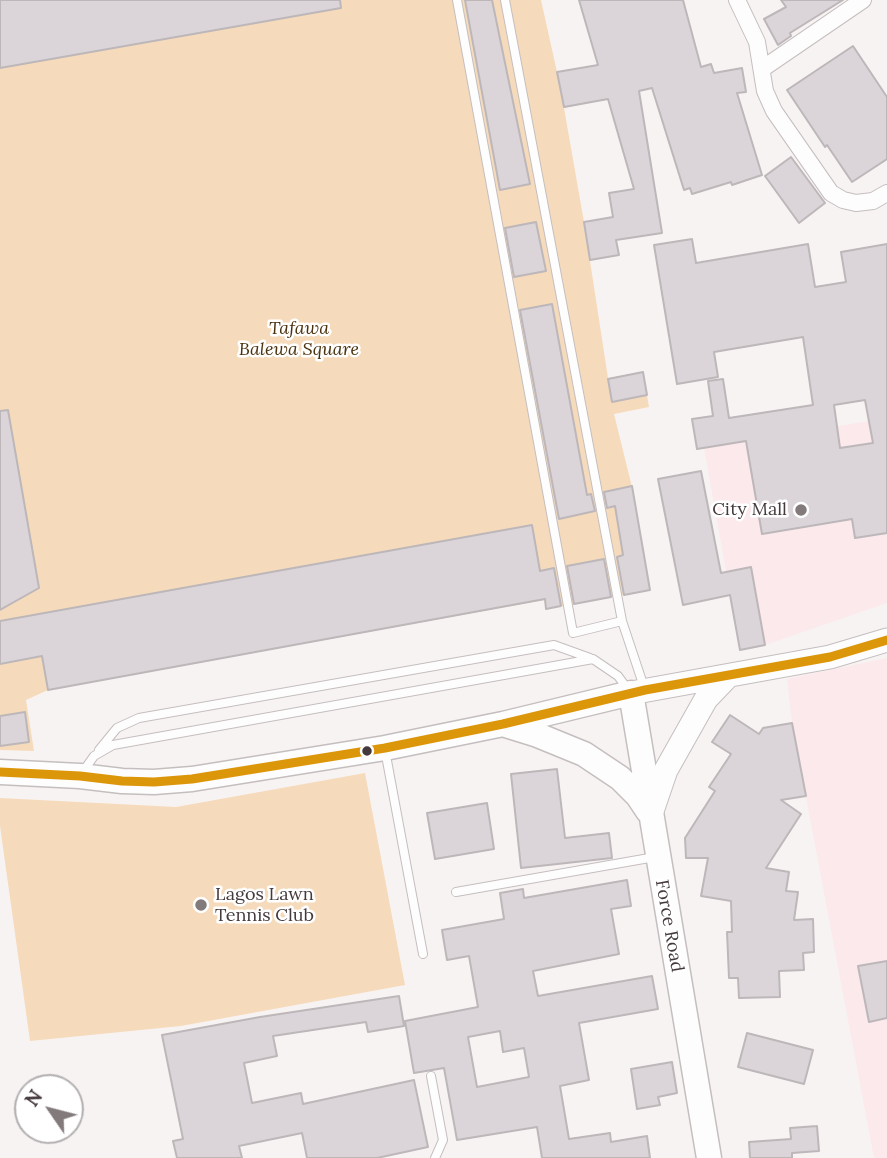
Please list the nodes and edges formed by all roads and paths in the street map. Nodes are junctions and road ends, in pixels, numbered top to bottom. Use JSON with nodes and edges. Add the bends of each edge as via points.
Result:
{"nodes":[{"id":1,"x":457,"y":0,"type":"edge"},
{"id":2,"x":505,"y":0,"type":"edge"},
{"id":3,"x":737,"y":0,"type":"edge"},
{"id":4,"x":863,"y":0,"type":"edge"},
{"id":5,"x":762,"y":69,"type":"junction"},
{"id":6,"x":887,"y":193,"type":"edge"},
{"id":7,"x":622,"y":621,"type":"junction"},
{"id":8,"x":887,"y":640,"type":"edge"},
{"id":9,"x":593,"y":659,"type":"junction"},
{"id":10,"x":728,"y":676,"type":"junction"},
{"id":11,"x":638,"y":692,"type":"junction"},
{"id":12,"x":503,"y":724,"type":"junction"},
{"id":13,"x":385,"y":748,"type":"junction"},
{"id":14,"x":87,"y":766,"type":"junction"},
{"id":15,"x":0,"y":772,"type":"edge"},
{"id":16,"x":650,"y":814,"type":"junction"},
{"id":17,"x":658,"y":857,"type":"junction"},
{"id":18,"x":456,"y":892,"type":"dead end"},
{"id":19,"x":423,"y":954,"type":"dead end"},
{"id":20,"x":431,"y":1076,"type":"dead end"},
{"id":21,"x":435,"y":1158,"type":"edge"},
{"id":22,"x":709,"y":1158,"type":"edge"}],
"edges":[{"from":1,"to":7,"type":"lane","via":[[573,633]]},
{"from":2,"to":7,"type":"lane"},
{"from":3,"to":5,"type":"street","via":[[757,41]]},
{"from":4,"to":5,"type":"street"},
{"from":5,"to":6,"type":"street","via":[[774,111],[831,193],[856,203]]},
{"from":7,"to":11,"type":"lane"},
{"from":8,"to":10,"type":"main road","via":[[830,657]]},
{"from":9,"to":11,"type":"lane"},
{"from":9,"to":14,"type":"lane","via":[[113,745]]},
{"from":9,"to":14,"type":"lane","via":[[554,645],[139,718],[117,728]]},
{"from":10,"to":11,"type":"main road"},
{"from":10,"to":16,"type":"main road","via":[[706,699],[666,770]]},
{"from":11,"to":12,"type":"main road"},
{"from":11,"to":16,"type":"main road","name":"Force Road"},
{"from":12,"to":13,"type":"main road"},
{"from":12,"to":16,"type":"main road","via":[[584,754],[620,778]]},
{"from":13,"to":14,"type":"main road","via":[[154,782],[133,781]]},
{"from":13,"to":19,"type":"lane"},
{"from":14,"to":15,"type":"main road"},
{"from":16,"to":17,"type":"main road","name":"Force Road"},
{"from":17,"to":18,"type":"lane"},
{"from":17,"to":22,"type":"main road","name":"Force Road"},
{"from":20,"to":21,"type":"lane","via":[[443,1140]]}]}
